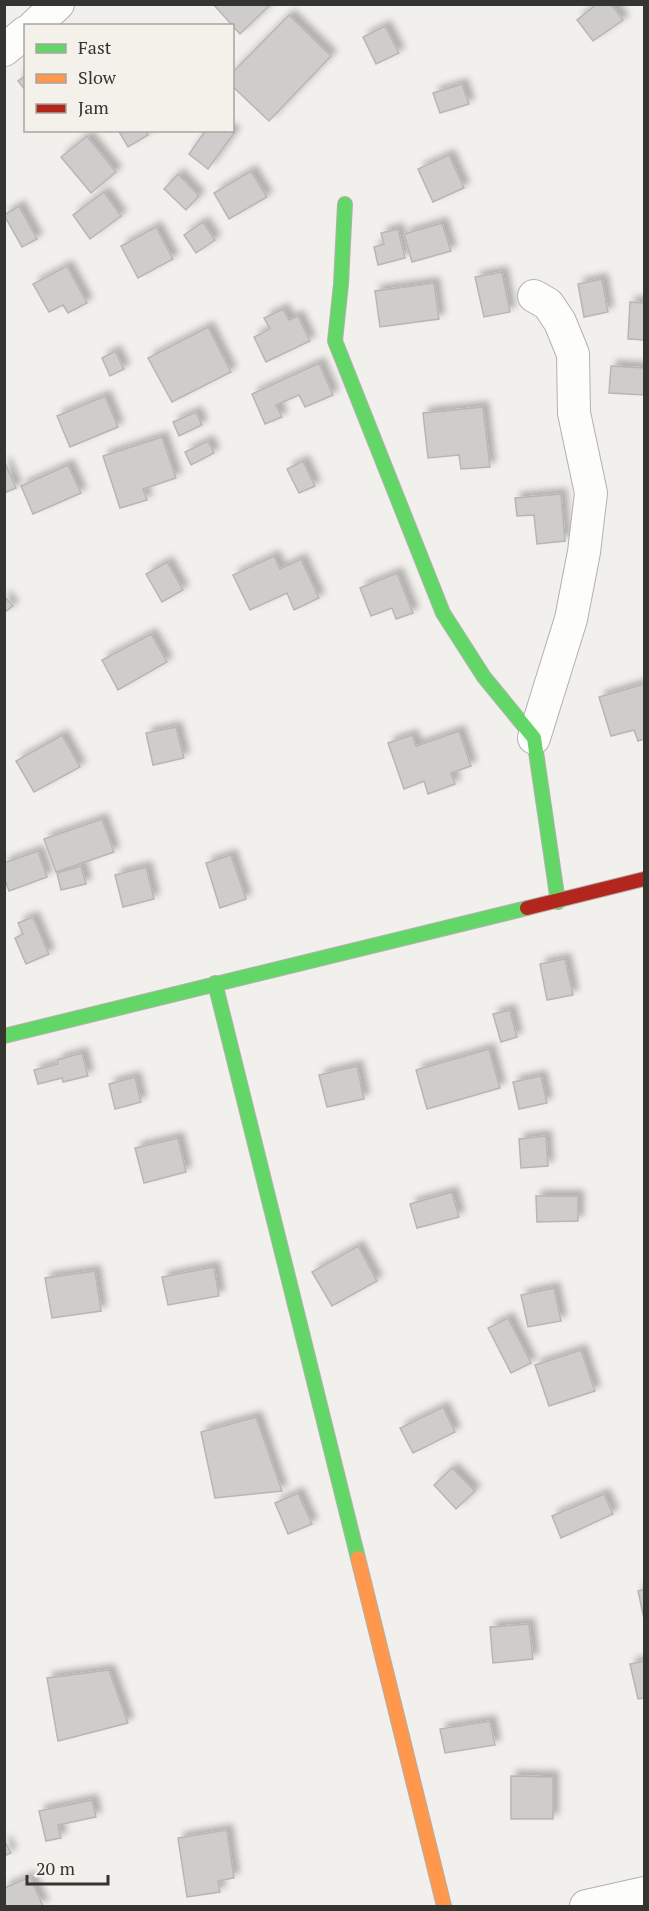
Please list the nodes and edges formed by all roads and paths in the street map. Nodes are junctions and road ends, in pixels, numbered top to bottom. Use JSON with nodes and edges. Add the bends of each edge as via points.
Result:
{"nodes":[{"id":1,"x":58,"y":4,"type":"edge"},
{"id":2,"x":36,"y":24,"type":"edge"},
{"id":3,"x":24,"y":34,"type":"edge"},
{"id":4,"x":4,"y":50,"type":"edge"},
{"id":5,"x":345,"y":204,"type":"dead end"},
{"id":6,"x":534,"y":296,"type":"dead end"},
{"id":7,"x":534,"y":738,"type":"junction"},
{"id":8,"x":645,"y":879,"type":"edge"},
{"id":9,"x":558,"y":902,"type":"junction"},
{"id":10,"x":215,"y":983,"type":"junction"},
{"id":11,"x":4,"y":1036,"type":"edge"},
{"id":12,"x":645,"y":1893,"type":"edge"},
{"id":13,"x":444,"y":1906,"type":"edge"},
{"id":14,"x":586,"y":1906,"type":"edge"}],
"edges":[{"from":1,"to":2,"type":"street"},
{"from":3,"to":4,"type":"street"},
{"from":5,"to":7,"type":"street","via":[[335,341],[443,614],[484,677]]},
{"from":6,"to":7,"type":"street","via":[[548,304],[573,354],[574,413],[591,493],[571,619]]},
{"from":7,"to":9,"type":"street"},
{"from":8,"to":9,"type":"street"},
{"from":9,"to":10,"type":"street"},
{"from":10,"to":11,"type":"street"},
{"from":10,"to":13,"type":"street"},
{"from":12,"to":14,"type":"street"}]}
